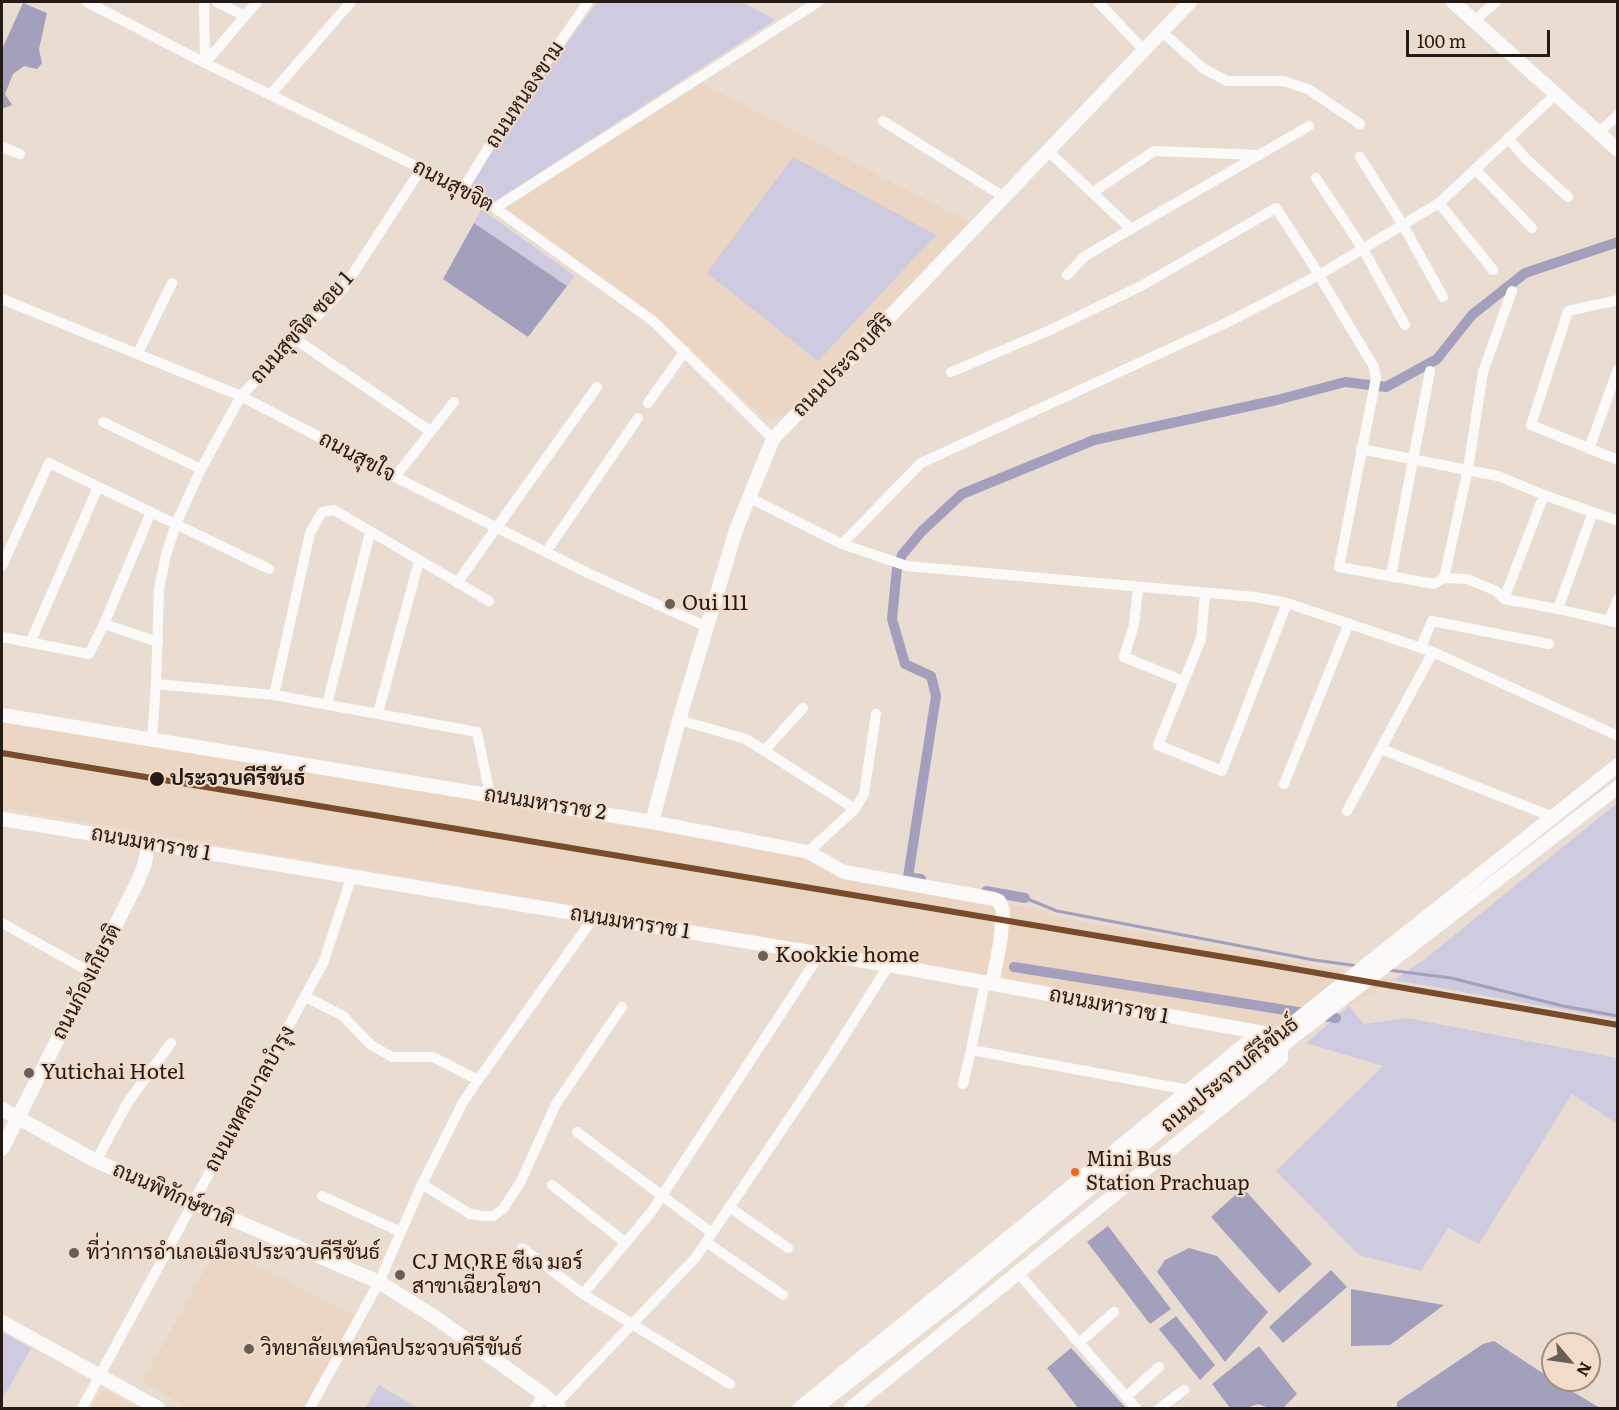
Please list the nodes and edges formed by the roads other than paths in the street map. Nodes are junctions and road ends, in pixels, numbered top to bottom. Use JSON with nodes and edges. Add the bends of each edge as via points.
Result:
{"nodes":[{"id":1,"x":87,"y":2,"type":"edge"},
{"id":2,"x":204,"y":2,"type":"edge"},
{"id":3,"x":218,"y":2,"type":"edge"},
{"id":4,"x":257,"y":2,"type":"edge"},
{"id":5,"x":351,"y":2,"type":"edge"},
{"id":6,"x":588,"y":2,"type":"edge"},
{"id":7,"x":818,"y":2,"type":"edge"},
{"id":8,"x":1098,"y":2,"type":"edge"},
{"id":9,"x":1188,"y":2,"type":"edge"},
{"id":10,"x":1453,"y":2,"type":"edge"},
{"id":11,"x":1496,"y":2,"type":"edge"},
{"id":12,"x":245,"y":16,"type":"junction"},
{"id":13,"x":1474,"y":21,"type":"junction"},
{"id":14,"x":1161,"y":32,"type":"junction"},
{"id":15,"x":1144,"y":50,"type":"junction"},
{"id":16,"x":205,"y":63,"type":"junction"},
{"id":17,"x":270,"y":95,"type":"junction"},
{"id":18,"x":1555,"y":95,"type":"junction"},
{"id":19,"x":1617,"y":115,"type":"edge"},
{"id":20,"x":883,"y":121,"type":"dead end"},
{"id":21,"x":1360,"y":124,"type":"dead end"},
{"id":22,"x":1310,"y":126,"type":"dead end"},
{"id":23,"x":1598,"y":133,"type":"junction"},
{"id":24,"x":1509,"y":138,"type":"junction"},
{"id":25,"x":2,"y":147,"type":"edge"},
{"id":26,"x":1617,"y":150,"type":"edge"},
{"id":27,"x":1048,"y":151,"type":"junction"},
{"id":28,"x":20,"y":153,"type":"dead end"},
{"id":29,"x":1260,"y":154,"type":"junction"},
{"id":30,"x":1360,"y":157,"type":"dead end"},
{"id":31,"x":421,"y":169,"type":"junction"},
{"id":32,"x":1475,"y":169,"type":"junction"},
{"id":33,"x":1316,"y":178,"type":"dead end"},
{"id":34,"x":463,"y":189,"type":"junction"},
{"id":35,"x":1093,"y":192,"type":"junction"},
{"id":36,"x":1004,"y":197,"type":"junction"},
{"id":37,"x":1568,"y":197,"type":"dead end"},
{"id":38,"x":1439,"y":203,"type":"junction"},
{"id":39,"x":495,"y":208,"type":"junction"},
{"id":40,"x":1403,"y":225,"type":"junction"},
{"id":41,"x":1532,"y":228,"type":"dead end"},
{"id":42,"x":1131,"y":229,"type":"junction"},
{"id":43,"x":1363,"y":249,"type":"junction"},
{"id":44,"x":1493,"y":270,"type":"dead end"},
{"id":45,"x":1067,"y":275,"type":"dead end"},
{"id":46,"x":1318,"y":275,"type":"junction"},
{"id":47,"x":172,"y":283,"type":"dead end"},
{"id":48,"x":1512,"y":291,"type":"dead end"},
{"id":49,"x":1443,"y":297,"type":"dead end"},
{"id":50,"x":2,"y":299,"type":"edge"},
{"id":51,"x":1617,"y":300,"type":"edge"},
{"id":52,"x":1405,"y":325,"type":"dead end"},
{"id":53,"x":295,"y":339,"type":"junction"},
{"id":54,"x":685,"y":351,"type":"junction"},
{"id":55,"x":138,"y":353,"type":"junction"},
{"id":56,"x":1617,"y":369,"type":"edge"},
{"id":57,"x":951,"y":372,"type":"dead end"},
{"id":58,"x":1430,"y":372,"type":"dead end"},
{"id":59,"x":597,"y":387,"type":"dead end"},
{"id":60,"x":1614,"y":392,"type":"edge"},
{"id":61,"x":241,"y":396,"type":"junction"},
{"id":62,"x":454,"y":402,"type":"dead end"},
{"id":63,"x":648,"y":403,"type":"dead end"},
{"id":64,"x":638,"y":418,"type":"dead end"},
{"id":65,"x":103,"y":422,"type":"dead end"},
{"id":66,"x":430,"y":431,"type":"junction"},
{"id":67,"x":773,"y":439,"type":"junction"},
{"id":68,"x":1361,"y":448,"type":"junction"},
{"id":69,"x":1589,"y":449,"type":"junction"},
{"id":70,"x":1415,"y":459,"type":"junction"},
{"id":71,"x":1617,"y":460,"type":"edge"},
{"id":72,"x":201,"y":469,"type":"junction"},
{"id":73,"x":1468,"y":470,"type":"junction"},
{"id":74,"x":395,"y":477,"type":"junction"},
{"id":75,"x":98,"y":487,"type":"junction"},
{"id":76,"x":1544,"y":495,"type":"junction"},
{"id":77,"x":748,"y":497,"type":"junction"},
{"id":78,"x":151,"y":512,"type":"junction"},
{"id":79,"x":1593,"y":512,"type":"junction"},
{"id":80,"x":1617,"y":521,"type":"edge"},
{"id":81,"x":176,"y":524,"type":"junction"},
{"id":82,"x":497,"y":527,"type":"junction"},
{"id":83,"x":370,"y":533,"type":"junction"},
{"id":84,"x":842,"y":544,"type":"junction"},
{"id":85,"x":546,"y":552,"type":"junction"},
{"id":86,"x":419,"y":561,"type":"junction"},
{"id":87,"x":2,"y":566,"type":"edge"},
{"id":88,"x":269,"y":569,"type":"dead end"},
{"id":89,"x":1391,"y":575,"type":"junction"},
{"id":90,"x":1444,"y":578,"type":"junction"},
{"id":91,"x":457,"y":583,"type":"junction"},
{"id":92,"x":1138,"y":588,"type":"junction"},
{"id":93,"x":1205,"y":594,"type":"junction"},
{"id":94,"x":1504,"y":599,"type":"junction"},
{"id":95,"x":1617,"y":599,"type":"edge"},
{"id":96,"x":489,"y":601,"type":"dead end"},
{"id":97,"x":1287,"y":603,"type":"junction"},
{"id":98,"x":1558,"y":609,"type":"junction"},
{"id":99,"x":1613,"y":622,"type":"edge"},
{"id":100,"x":1349,"y":623,"type":"junction"},
{"id":101,"x":104,"y":624,"type":"junction"},
{"id":102,"x":707,"y":627,"type":"junction"},
{"id":103,"x":2,"y":637,"type":"edge"},
{"id":104,"x":158,"y":642,"type":"junction"},
{"id":105,"x":30,"y":643,"type":"junction"},
{"id":106,"x":1549,"y":644,"type":"dead end"},
{"id":107,"x":1420,"y":647,"type":"junction"},
{"id":108,"x":1433,"y":652,"type":"junction"},
{"id":109,"x":1183,"y":681,"type":"junction"},
{"id":110,"x":156,"y":684,"type":"junction"},
{"id":111,"x":274,"y":695,"type":"junction"},
{"id":112,"x":327,"y":704,"type":"junction"},
{"id":113,"x":803,"y":708,"type":"dead end"},
{"id":114,"x":378,"y":713,"type":"junction"},
{"id":115,"x":876,"y":714,"type":"dead end"},
{"id":116,"x":2,"y":715,"type":"edge"},
{"id":117,"x":680,"y":720,"type":"junction"},
{"id":118,"x":1617,"y":736,"type":"edge"},
{"id":119,"x":152,"y":738,"type":"junction"},
{"id":120,"x":1381,"y":749,"type":"junction"},
{"id":121,"x":764,"y":751,"type":"junction"},
{"id":122,"x":1617,"y":765,"type":"edge"},
{"id":123,"x":1284,"y":784,"type":"dead end"},
{"id":124,"x":1617,"y":787,"type":"edge"},
{"id":125,"x":490,"y":795,"type":"junction"},
{"id":126,"x":855,"y":809,"type":"junction"},
{"id":127,"x":1347,"y":811,"type":"dead end"},
{"id":128,"x":1553,"y":817,"type":"junction"},
{"id":129,"x":2,"y":819,"type":"edge"},
{"id":130,"x":652,"y":822,"type":"junction"},
{"id":131,"x":148,"y":844,"type":"junction"},
{"id":132,"x":808,"y":852,"type":"junction"},
{"id":133,"x":351,"y":878,"type":"junction"},
{"id":134,"x":594,"y":917,"type":"junction"},
{"id":135,"x":2,"y":922,"type":"edge"},
{"id":136,"x":1426,"y":927,"type":"junction"},
{"id":137,"x":820,"y":954,"type":"junction"},
{"id":138,"x":889,"y":965,"type":"junction"},
{"id":139,"x":92,"y":973,"type":"junction"},
{"id":140,"x":988,"y":983,"type":"junction"},
{"id":141,"x":306,"y":997,"type":"junction"},
{"id":142,"x":622,"y":1007,"type":"dead end"},
{"id":143,"x":1258,"y":1034,"type":"junction"},
{"id":144,"x":171,"y":1043,"type":"dead end"},
{"id":145,"x":971,"y":1050,"type":"junction"},
{"id":146,"x":478,"y":1080,"type":"junction"},
{"id":147,"x":963,"y":1084,"type":"dead end"},
{"id":148,"x":1222,"y":1086,"type":"junction"},
{"id":149,"x":1189,"y":1090,"type":"junction"},
{"id":150,"x":2,"y":1109,"type":"edge"},
{"id":151,"x":17,"y":1119,"type":"junction"},
{"id":152,"x":577,"y":1132,"type":"dead end"},
{"id":153,"x":2,"y":1149,"type":"edge"},
{"id":154,"x":96,"y":1161,"type":"junction"},
{"id":155,"x":422,"y":1184,"type":"junction"},
{"id":156,"x":552,"y":1185,"type":"dead end"},
{"id":157,"x":663,"y":1195,"type":"junction"},
{"id":158,"x":322,"y":1196,"type":"dead end"},
{"id":159,"x":193,"y":1204,"type":"junction"},
{"id":160,"x":729,"y":1207,"type":"junction"},
{"id":161,"x":401,"y":1232,"type":"junction"},
{"id":162,"x":709,"y":1238,"type":"junction"},
{"id":163,"x":627,"y":1243,"type":"junction"},
{"id":164,"x":522,"y":1248,"type":"dead end"},
{"id":165,"x":788,"y":1248,"type":"dead end"},
{"id":166,"x":1018,"y":1273,"type":"junction"},
{"id":167,"x":379,"y":1282,"type":"junction"},
{"id":168,"x":583,"y":1294,"type":"junction"},
{"id":169,"x":783,"y":1295,"type":"dead end"},
{"id":170,"x":1113,"y":1312,"type":"dead end"},
{"id":171,"x":2,"y":1322,"type":"edge"},
{"id":172,"x":632,"y":1324,"type":"junction"},
{"id":173,"x":1078,"y":1342,"type":"junction"},
{"id":174,"x":1159,"y":1367,"type":"dead end"},
{"id":175,"x":100,"y":1375,"type":"junction"},
{"id":176,"x":730,"y":1384,"type":"dead end"},
{"id":177,"x":1184,"y":1390,"type":"dead end"},
{"id":178,"x":543,"y":1394,"type":"junction"},
{"id":179,"x":1126,"y":1397,"type":"junction"},
{"id":180,"x":557,"y":1407,"type":"edge"},
{"id":181,"x":82,"y":1408,"type":"edge"},
{"id":182,"x":158,"y":1408,"type":"edge"},
{"id":183,"x":310,"y":1408,"type":"edge"},
{"id":184,"x":535,"y":1408,"type":"edge"},
{"id":185,"x":800,"y":1408,"type":"edge"},
{"id":186,"x":815,"y":1408,"type":"edge"},
{"id":187,"x":841,"y":1408,"type":"edge"},
{"id":188,"x":851,"y":1408,"type":"edge"},
{"id":189,"x":1136,"y":1408,"type":"edge"},
{"id":190,"x":1160,"y":1408,"type":"edge"}],
"edges":[{"from":1,"to":16,"type":"street","name":"ถนนสุขจิต"},
{"from":2,"to":16,"type":"street"},
{"from":3,"to":12,"type":"street"},
{"from":4,"to":12,"type":"street"},
{"from":5,"to":17,"type":"street"},
{"from":6,"to":34,"type":"street","name":"ถนนหนองขาม"},
{"from":7,"to":39,"type":"street"},
{"from":8,"to":15,"type":"street"},
{"from":9,"to":14,"type":"street","name":"ถนนประจวบศิริ"},
{"from":10,"to":13,"type":"street"},
{"from":11,"to":13,"type":"street"},
{"from":12,"to":16,"type":"street"},
{"from":13,"to":18,"type":"street"},
{"from":14,"to":15,"type":"street","name":"ถนนประจวบศิริ"},
{"from":14,"to":21,"type":"street","via":[[1204,69],[1227,81],[1282,81],[1308,89]]},
{"from":15,"to":27,"type":"street","name":"ถนนประจวบศิริ"},
{"from":16,"to":17,"type":"street","name":"ถนนสุขจิต"},
{"from":17,"to":31,"type":"street","name":"ถนนสุขจิต"},
{"from":18,"to":23,"type":"street"},
{"from":18,"to":24,"type":"street"},
{"from":19,"to":23,"type":"street"},
{"from":20,"to":36,"type":"street"},
{"from":22,"to":29,"type":"street"},
{"from":23,"to":26,"type":"street"},
{"from":24,"to":32,"type":"street"},
{"from":24,"to":37,"type":"street"},
{"from":25,"to":28,"type":"street"},
{"from":27,"to":35,"type":"street"},
{"from":27,"to":36,"type":"street","name":"ถนนประจวบศิริ"},
{"from":29,"to":35,"type":"street","via":[[1154,151]]},
{"from":29,"to":42,"type":"street"},
{"from":30,"to":40,"type":"street"},
{"from":31,"to":34,"type":"street","name":"ถนนสุขจิต"},
{"from":31,"to":53,"type":"street","name":"ถนนสุขจิต ซอย 1","via":[[343,289]]},
{"from":32,"to":38,"type":"street"},
{"from":32,"to":41,"type":"street"},
{"from":33,"to":43,"type":"street"},
{"from":34,"to":39,"type":"street","name":"ถนนสุขจิต"},
{"from":35,"to":42,"type":"street"},
{"from":36,"to":67,"type":"street","name":"ถนนประจวบศิริ"},
{"from":38,"to":40,"type":"street"},
{"from":38,"to":44,"type":"street"},
{"from":39,"to":54,"type":"street","name":"ถนนสุขจิต","via":[[653,321]]},
{"from":40,"to":43,"type":"street"},
{"from":40,"to":49,"type":"street"},
{"from":42,"to":45,"type":"street","via":[[1085,256]]},
{"from":43,"to":46,"type":"street"},
{"from":43,"to":52,"type":"street"},
{"from":46,"to":57,"type":"street","via":[[1276,208],[1143,285]]},
{"from":46,"to":68,"type":"street","via":[[1374,367],[1376,378]]},
{"from":46,"to":84,"type":"street","via":[[1226,323],[921,463]]},
{"from":47,"to":55,"type":"street"},
{"from":48,"to":73,"type":"street","via":[[1483,372]]},
{"from":50,"to":55,"type":"street","name":"ถนนสุขใจ"},
{"from":51,"to":69,"type":"street","via":[[1568,311],[1531,425]]},
{"from":53,"to":61,"type":"street","name":"ถนนสุขจิต ซอย 1"},
{"from":53,"to":66,"type":"street"},
{"from":54,"to":63,"type":"street"},
{"from":54,"to":67,"type":"street","name":"ถนนสุขจิต"},
{"from":55,"to":61,"type":"street","name":"ถนนสุขใจ"},
{"from":56,"to":60,"type":"street"},
{"from":58,"to":70,"type":"street"},
{"from":59,"to":82,"type":"street"},
{"from":60,"to":69,"type":"street"},
{"from":61,"to":72,"type":"street","name":"ถนนสุขจิต ซอย 1"},
{"from":61,"to":74,"type":"street","name":"ถนนสุขใจ"},
{"from":62,"to":66,"type":"street"},
{"from":64,"to":85,"type":"street"},
{"from":65,"to":72,"type":"street"},
{"from":66,"to":74,"type":"street"},
{"from":67,"to":77,"type":"street","name":"ถนนประจวบศิริ"},
{"from":68,"to":70,"type":"street"},
{"from":68,"to":89,"type":"street","via":[[1339,567]]},
{"from":69,"to":71,"type":"street"},
{"from":70,"to":73,"type":"street"},
{"from":70,"to":89,"type":"street"},
{"from":72,"to":81,"type":"street","name":"ถนนสุขจิต ซอย 1"},
{"from":73,"to":76,"type":"street","via":[[1498,476]]},
{"from":73,"to":90,"type":"street"},
{"from":74,"to":82,"type":"street","name":"ถนนสุขใจ"},
{"from":75,"to":78,"type":"street"},
{"from":75,"to":87,"type":"street","via":[[49,463]]},
{"from":75,"to":105,"type":"street"},
{"from":76,"to":79,"type":"street"},
{"from":76,"to":94,"type":"street"},
{"from":77,"to":84,"type":"street"},
{"from":77,"to":102,"type":"street","name":"ถนนประจวบศิริ"},
{"from":78,"to":81,"type":"street"},
{"from":78,"to":101,"type":"street"},
{"from":79,"to":80,"type":"street"},
{"from":79,"to":98,"type":"street"},
{"from":81,"to":88,"type":"street"},
{"from":81,"to":104,"type":"street","name":"ถนนสุขจิต ซอย 1","via":[[159,589]]},
{"from":82,"to":85,"type":"street","name":"ถนนสุขใจ"},
{"from":82,"to":91,"type":"street"},
{"from":83,"to":86,"type":"street"},
{"from":83,"to":111,"type":"street","via":[[334,510],[322,512],[310,533]]},
{"from":83,"to":112,"type":"street"},
{"from":84,"to":92,"type":"street","via":[[907,566]]},
{"from":85,"to":102,"type":"street","name":"ถนนสุขใจ"},
{"from":86,"to":91,"type":"street"},
{"from":86,"to":114,"type":"street"},
{"from":89,"to":90,"type":"street","via":[[1434,584]]},
{"from":90,"to":94,"type":"street","via":[[1467,579],[1496,591]]},
{"from":91,"to":96,"type":"street"},
{"from":92,"to":93,"type":"street"},
{"from":92,"to":109,"type":"street","via":[[1134,625],[1124,657]]},
{"from":93,"to":97,"type":"street"},
{"from":93,"to":109,"type":"street","via":[[1201,639]]},
{"from":94,"to":98,"type":"street"},
{"from":95,"to":99,"type":"street"},
{"from":97,"to":100,"type":"street"},
{"from":97,"to":109,"type":"street","via":[[1222,771],[1158,745]]},
{"from":98,"to":99,"type":"street"},
{"from":100,"to":107,"type":"street"},
{"from":100,"to":123,"type":"street"},
{"from":101,"to":104,"type":"street"},
{"from":101,"to":105,"type":"street","via":[[89,654]]},
{"from":102,"to":117,"type":"street","name":"ถนนประจวบศิริ"},
{"from":103,"to":105,"type":"street"},
{"from":104,"to":110,"type":"street","name":"ถนนสุขจิต ซอย 1"},
{"from":106,"to":107,"type":"street","via":[[1432,621]]},
{"from":107,"to":108,"type":"street"},
{"from":108,"to":118,"type":"street"},
{"from":108,"to":120,"type":"street"},
{"from":110,"to":111,"type":"street"},
{"from":110,"to":119,"type":"street","name":"ถนนสุขจิต ซอย 1"},
{"from":111,"to":112,"type":"street"},
{"from":112,"to":114,"type":"street"},
{"from":113,"to":121,"type":"street"},
{"from":114,"to":125,"type":"street","via":[[477,732]]},
{"from":115,"to":126,"type":"street","via":[[864,794]]},
{"from":116,"to":119,"type":"street","name":"ถนนมหาราช 2"},
{"from":117,"to":121,"type":"street","via":[[746,739]]},
{"from":117,"to":130,"type":"street","name":"ถนนประจวบศิริ"},
{"from":119,"to":125,"type":"street","name":"ถนนมหาราช 2"},
{"from":120,"to":127,"type":"street"},
{"from":120,"to":128,"type":"street"},
{"from":121,"to":126,"type":"street"},
{"from":122,"to":128,"type":"street","name":"ถนนประจวบคีรีขันธ์"},
{"from":124,"to":136,"type":"street","name":"ถนนประจวบคีรีขันธ์"},
{"from":125,"to":130,"type":"street","name":"ถนนมหาราช 2"},
{"from":126,"to":132,"type":"street"},
{"from":128,"to":136,"type":"street","name":"ถนนประจวบคีรีขันธ์"},
{"from":129,"to":131,"type":"street","name":"ถนนมหาราช 1"},
{"from":130,"to":132,"type":"street","name":"ถนนมหาราช 2"},
{"from":131,"to":133,"type":"street","name":"ถนนมหาราช 1"},
{"from":131,"to":139,"type":"street","name":"ถนนก้องเกียรติ","via":[[138,881]]},
{"from":132,"to":140,"type":"street","name":"ถนนมหาราช 2","via":[[844,872],[999,901],[1003,911],[1000,944]]},
{"from":133,"to":134,"type":"street","name":"ถนนมหาราช 1"},
{"from":133,"to":141,"type":"street","name":"ถนนเทศลบาลบำรุง","via":[[324,961]]},
{"from":134,"to":137,"type":"street","name":"ถนนมหาราช 1"},
{"from":134,"to":146,"type":"street"},
{"from":135,"to":139,"type":"street"},
{"from":136,"to":148,"type":"street","name":"ถนนประจวบคีรีขันธ์"},
{"from":137,"to":138,"type":"street","name":"ถนนมหาราช 1"},
{"from":137,"to":157,"type":"street"},
{"from":138,"to":140,"type":"street","name":"ถนนมหาราช 1"},
{"from":138,"to":160,"type":"street"},
{"from":139,"to":151,"type":"street","name":"ถนนก้องเกียรติ"},
{"from":140,"to":143,"type":"street","name":"ถนนมหาราช 1"},
{"from":140,"to":145,"type":"street"},
{"from":141,"to":146,"type":"street","via":[[343,1016],[371,1045],[392,1057],[433,1058]]},
{"from":141,"to":159,"type":"street","name":"ถนนเทศลบาลบำรุง"},
{"from":142,"to":155,"type":"street","via":[[555,1104],[520,1183],[503,1209],[493,1216],[470,1214]]},
{"from":143,"to":149,"type":"street"},
{"from":143,"to":166,"type":"street","via":[[1269,1034],[1281,1046],[1281,1058]]},
{"from":144,"to":154,"type":"street","via":[[128,1102]]},
{"from":145,"to":147,"type":"street"},
{"from":145,"to":149,"type":"street"},
{"from":146,"to":155,"type":"street"},
{"from":148,"to":186,"type":"street","name":"ถนนประจวบคีรีขันธ์"},
{"from":148,"to":187,"type":"street","name":"ถนนประจวบคีรีขันธ์","via":[[1212,1099]]},
{"from":149,"to":185,"type":"street"},
{"from":150,"to":151,"type":"street","name":"ถนนพิทักษ์ชาติ"},
{"from":151,"to":153,"type":"street","name":"ถนนก้องเกียรติ"},
{"from":151,"to":154,"type":"street","name":"ถนนพิทักษ์ชาติ"},
{"from":152,"to":157,"type":"street"},
{"from":154,"to":159,"type":"street","name":"ถนนพิทักษ์ชาติ"},
{"from":155,"to":161,"type":"street"},
{"from":156,"to":163,"type":"street"},
{"from":157,"to":162,"type":"street"},
{"from":157,"to":163,"type":"street"},
{"from":158,"to":161,"type":"street"},
{"from":159,"to":167,"type":"street","name":"ถนนพิทักษ์ชาติ"},
{"from":159,"to":175,"type":"street","name":"ถนนเทศลบาลบำรุง"},
{"from":160,"to":162,"type":"street"},
{"from":160,"to":165,"type":"street"},
{"from":161,"to":167,"type":"street"},
{"from":162,"to":169,"type":"street"},
{"from":162,"to":172,"type":"street"},
{"from":163,"to":168,"type":"street"},
{"from":164,"to":168,"type":"street"},
{"from":166,"to":173,"type":"street"},
{"from":166,"to":188,"type":"street"},
{"from":167,"to":178,"type":"street","name":"ถนนพิทักษ์ชาติ"},
{"from":167,"to":183,"type":"street"},
{"from":168,"to":172,"type":"street"},
{"from":170,"to":173,"type":"street"},
{"from":171,"to":175,"type":"street"},
{"from":172,"to":176,"type":"street"},
{"from":172,"to":180,"type":"street"},
{"from":173,"to":179,"type":"street"},
{"from":174,"to":179,"type":"street"},
{"from":175,"to":181,"type":"street","name":"ถนนเทศลบาลบำรุง"},
{"from":175,"to":182,"type":"street"},
{"from":177,"to":190,"type":"street"},
{"from":178,"to":180,"type":"street","name":"ถนนพิทักษ์ชาติ"},
{"from":178,"to":184,"type":"street"},
{"from":179,"to":189,"type":"street"}]}
